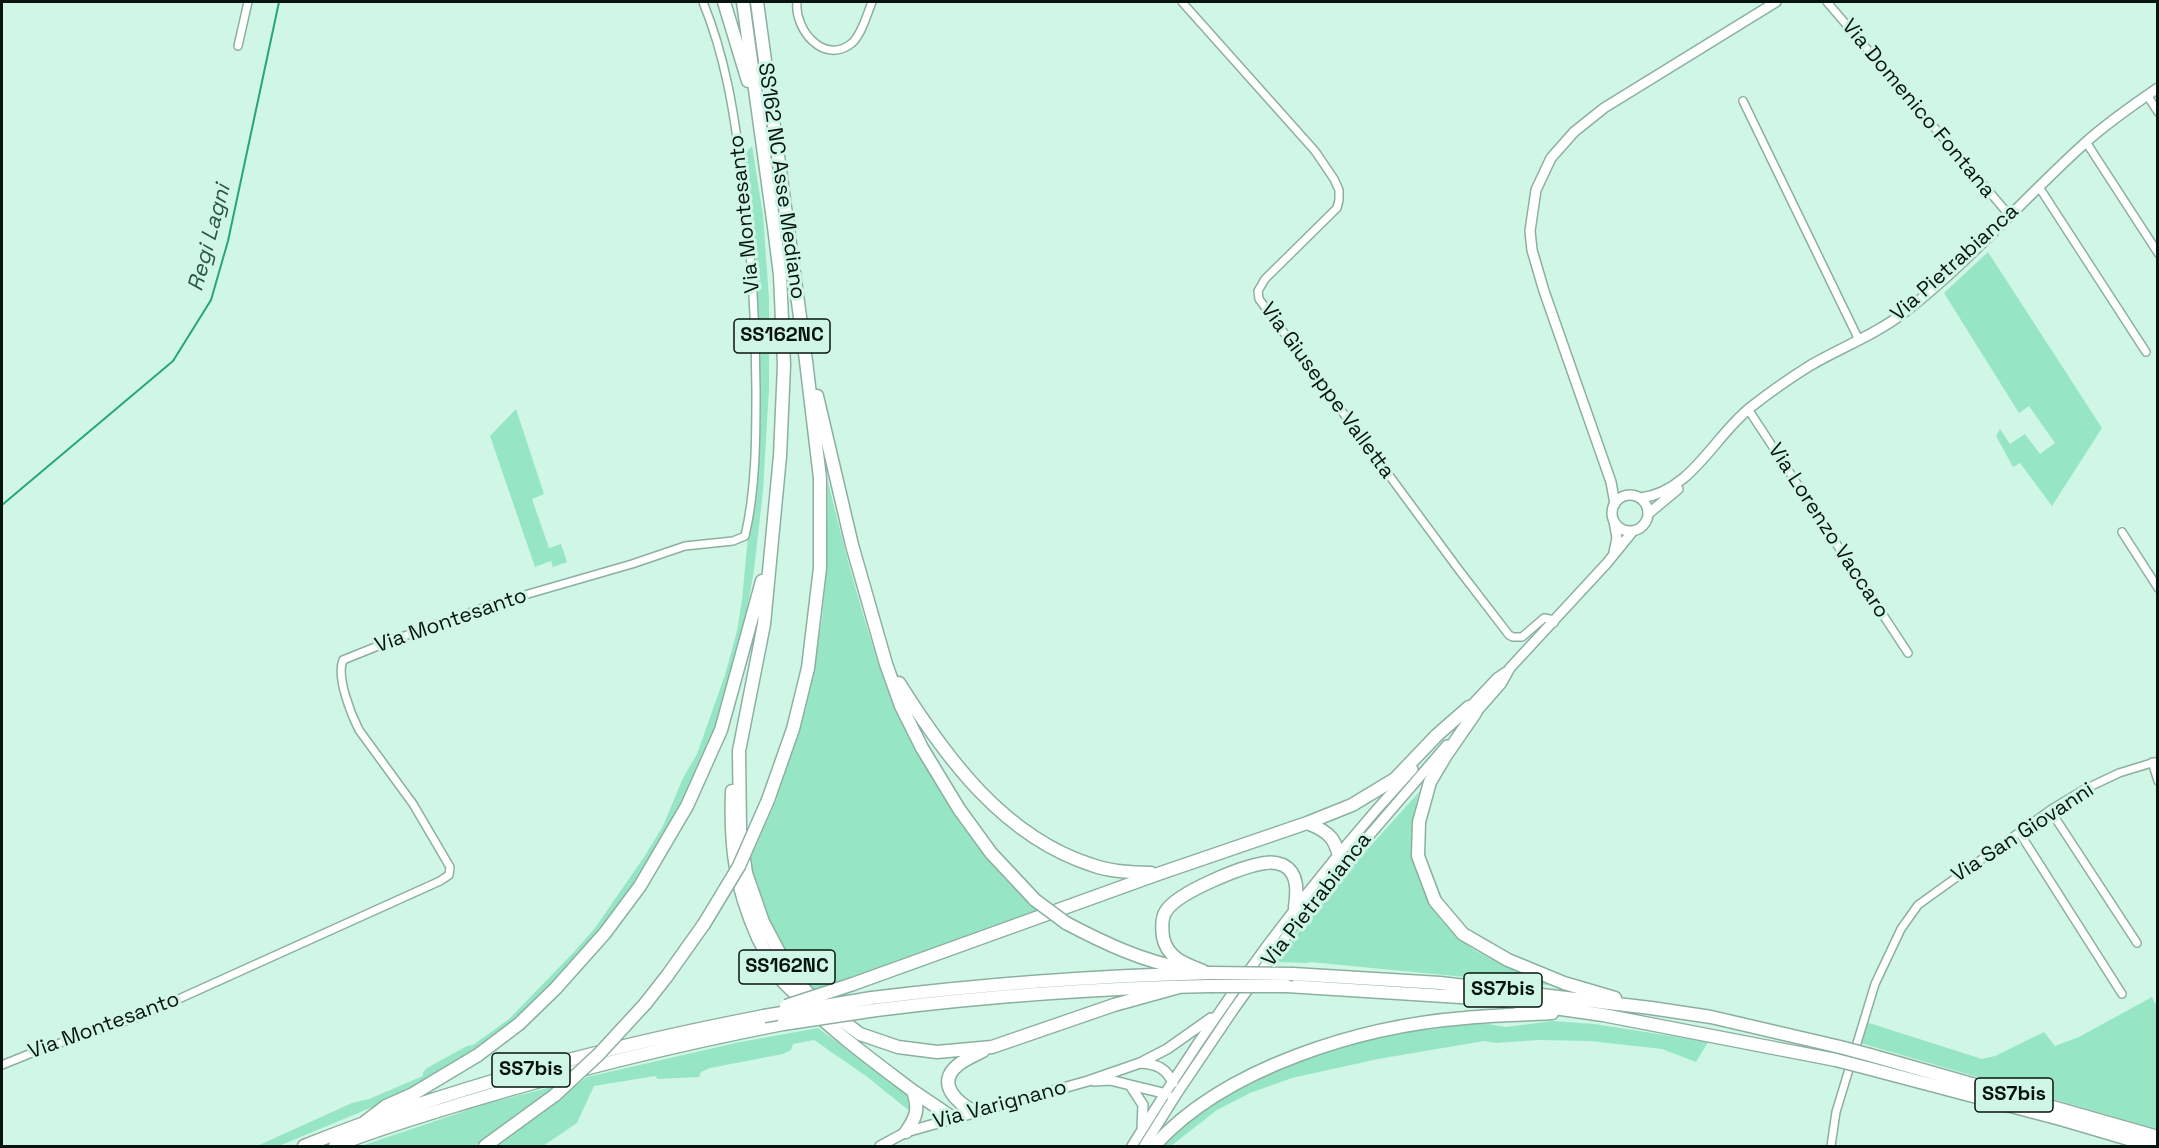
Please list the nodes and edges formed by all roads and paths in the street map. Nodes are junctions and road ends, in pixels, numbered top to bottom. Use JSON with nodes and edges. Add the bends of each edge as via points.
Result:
{"nodes":[{"id":1,"x":248,"y":2,"type":"edge"},
{"id":2,"x":703,"y":2,"type":"edge"},
{"id":3,"x":724,"y":2,"type":"edge"},
{"id":4,"x":743,"y":2,"type":"edge"},
{"id":5,"x":757,"y":2,"type":"edge"},
{"id":6,"x":797,"y":2,"type":"edge"},
{"id":7,"x":872,"y":2,"type":"edge"},
{"id":8,"x":1182,"y":2,"type":"edge"},
{"id":9,"x":1776,"y":2,"type":"edge"},
{"id":10,"x":1827,"y":2,"type":"edge"},
{"id":11,"x":238,"y":46,"type":"dead end"},
{"id":12,"x":2157,"y":88,"type":"edge"},
{"id":13,"x":2147,"y":95,"type":"junction"},
{"id":14,"x":1743,"y":101,"type":"dead end"},
{"id":15,"x":2157,"y":112,"type":"edge"},
{"id":16,"x":760,"y":124,"type":"junction"},
{"id":17,"x":2086,"y":142,"type":"junction"},
{"id":18,"x":2039,"y":187,"type":"junction"},
{"id":19,"x":2010,"y":216,"type":"junction"},
{"id":20,"x":2157,"y":253,"type":"edge"},
{"id":21,"x":1859,"y":340,"type":"junction"},
{"id":22,"x":2146,"y":352,"type":"dead end"},
{"id":23,"x":806,"y":361,"type":"junction"},
{"id":24,"x":1748,"y":409,"type":"junction"},
{"id":25,"x":1690,"y":472,"type":"junction"},
{"id":26,"x":1611,"y":482,"type":"junction"},
{"id":27,"x":1630,"y":495,"type":"junction"},
{"id":28,"x":1641,"y":498,"type":"junction"},
{"id":29,"x":1615,"y":504,"type":"junction"},
{"id":30,"x":1648,"y":514,"type":"junction"},
{"id":31,"x":1614,"y":520,"type":"junction"},
{"id":32,"x":1633,"y":531,"type":"junction"},
{"id":33,"x":2122,"y":532,"type":"dead end"},
{"id":34,"x":771,"y":548,"type":"junction"},
{"id":35,"x":1614,"y":554,"type":"junction"},
{"id":36,"x":2157,"y":588,"type":"edge"},
{"id":37,"x":1554,"y":622,"type":"junction"},
{"id":38,"x":1908,"y":653,"type":"dead end"},
{"id":39,"x":886,"y":664,"type":"junction"},
{"id":40,"x":1472,"y":710,"type":"junction"},
{"id":41,"x":739,"y":751,"type":"junction"},
{"id":42,"x":2155,"y":761,"type":"edge"},
{"id":43,"x":2157,"y":781,"type":"edge"},
{"id":44,"x":2050,"y":810,"type":"junction"},
{"id":45,"x":1307,"y":823,"type":"junction"},
{"id":46,"x":2019,"y":832,"type":"junction"},
{"id":47,"x":1339,"y":853,"type":"junction"},
{"id":48,"x":1341,"y":867,"type":"junction"},
{"id":49,"x":1158,"y":874,"type":"junction"},
{"id":50,"x":1295,"y":907,"type":"junction"},
{"id":51,"x":2137,"y":943,"type":"dead end"},
{"id":52,"x":1211,"y":980,"type":"junction"},
{"id":53,"x":1179,"y":987,"type":"junction"},
{"id":54,"x":2122,"y":994,"type":"dead end"},
{"id":55,"x":874,"y":1004,"type":"junction"},
{"id":56,"x":1651,"y":1008,"type":"junction"},
{"id":57,"x":1219,"y":1012,"type":"junction"},
{"id":58,"x":1603,"y":1015,"type":"junction"},
{"id":59,"x":764,"y":1016,"type":"junction"},
{"id":60,"x":992,"y":1047,"type":"junction"},
{"id":61,"x":1838,"y":1054,"type":"junction"},
{"id":62,"x":1140,"y":1063,"type":"junction"},
{"id":63,"x":2,"y":1065,"type":"edge"},
{"id":64,"x":1088,"y":1081,"type":"junction"},
{"id":65,"x":1172,"y":1081,"type":"junction"},
{"id":66,"x":1130,"y":1084,"type":"junction"},
{"id":67,"x":913,"y":1091,"type":"junction"},
{"id":68,"x":1164,"y":1094,"type":"junction"},
{"id":69,"x":1176,"y":1095,"type":"junction"},
{"id":70,"x":975,"y":1112,"type":"junction"},
{"id":71,"x":953,"y":1118,"type":"junction"},
{"id":72,"x":365,"y":1122,"type":"junction"},
{"id":73,"x":1142,"y":1131,"type":"junction"},
{"id":74,"x":906,"y":1132,"type":"junction"},
{"id":75,"x":2157,"y":1137,"type":"edge"},
{"id":76,"x":304,"y":1146,"type":"edge"},
{"id":77,"x":335,"y":1146,"type":"edge"},
{"id":78,"x":485,"y":1146,"type":"edge"},
{"id":79,"x":880,"y":1146,"type":"edge"},
{"id":80,"x":1132,"y":1146,"type":"edge"},
{"id":81,"x":1144,"y":1146,"type":"edge"},
{"id":82,"x":1154,"y":1146,"type":"edge"},
{"id":83,"x":1831,"y":1146,"type":"edge"},
{"id":84,"x":2152,"y":1146,"type":"edge"}],
"edges":[{"from":1,"to":11,"type":"street"},
{"from":2,"to":63,"type":"street","name":"Via Montesanto","via":[[730,90],[753,267],[755,435],[745,536],[685,546],[497,603],[344,660],[342,678],[353,718],[412,804],[450,867],[449,875],[141,1016]]},
{"from":3,"to":16,"type":"highway"},
{"from":4,"to":16,"type":"highway"},
{"from":5,"to":23,"type":"highway","name":"SS162 NC Asse Mediano"},
{"from":6,"to":7,"type":"street","via":[[796,13],[805,32],[826,51],[834,51],[855,39]]},
{"from":8,"to":37,"type":"street","name":"Via Giuseppe Valletta","via":[[1315,151],[1339,190],[1337,208],[1265,279],[1258,291],[1259,299],[1509,635],[1522,637],[1544,618]]},
{"from":9,"to":26,"type":"main road","via":[[1604,108],[1574,132],[1551,158],[1536,190],[1530,231],[1532,250]]},
{"from":10,"to":19,"type":"street","name":"Via Domenico Fontana"},
{"from":12,"to":13,"type":"main road","name":"Via Pietrabianca"},
{"from":13,"to":15,"type":"street"},
{"from":13,"to":17,"type":"main road","name":"Via Pietrabianca"},
{"from":14,"to":21,"type":"street"},
{"from":16,"to":34,"type":"highway","number":"SS162NC","via":[[780,275],[784,365]]},
{"from":17,"to":18,"type":"main road","name":"Via Pietrabianca"},
{"from":17,"to":20,"type":"street"},
{"from":18,"to":19,"type":"main road","name":"Via Pietrabianca"},
{"from":18,"to":22,"type":"street"},
{"from":19,"to":21,"type":"main road","name":"Via Pietrabianca","via":[[1905,312]]},
{"from":21,"to":24,"type":"main road","name":"Via Pietrabianca","via":[[1810,366]]},
{"from":23,"to":39,"type":"highway"},
{"from":23,"to":78,"type":"highway","bridge":true,"via":[[820,478],[820,568],[808,668],[793,729],[768,800],[739,866],[668,976],[599,1054],[555,1095]]},
{"from":24,"to":25,"type":"main road","name":"Via Pietrabianca"},
{"from":24,"to":38,"type":"street","name":"Via Lorenzo Vaccaro"},
{"from":25,"to":28,"type":"main road","name":"Via Pietrabianca","via":[[1662,494]]},
{"from":25,"to":30,"type":"main road","name":"Via Pietrabianca","via":[[1675,492]]},
{"from":26,"to":27,"type":"main road"},
{"from":26,"to":29,"type":"main road"},
{"from":27,"to":28,"type":"main road"},
{"from":27,"to":29,"type":"main road"},
{"from":28,"to":30,"type":"main road"},
{"from":29,"to":31,"type":"main road"},
{"from":30,"to":32,"type":"main road","name":"Via Pietrabianca","via":[[1643,525]]},
{"from":31,"to":32,"type":"main road"},
{"from":31,"to":35,"type":"main road"},
{"from":32,"to":35,"type":"main road","name":"Via Pietrabianca"},
{"from":33,"to":36,"type":"street"},
{"from":34,"to":41,"type":"highway","number":"SS162NC","via":[[764,624]]},
{"from":34,"to":72,"type":"highway","via":[[722,730],[687,806],[640,886],[606,933],[519,1024],[478,1055],[386,1106]]},
{"from":35,"to":37,"type":"main road","name":"Via Pietrabianca"},
{"from":37,"to":40,"type":"main road","name":"Via Pietrabianca","via":[[1501,684]]},
{"from":39,"to":49,"type":"highway","via":[[960,771],[1010,820],[1051,847],[1092,865]]},
{"from":39,"to":52,"type":"highway","bridge":true,"via":[[917,738],[959,809],[991,853],[1035,900],[1066,923],[1112,947]]},
{"from":40,"to":45,"type":"highway","via":[[1437,735],[1395,779],[1352,805]]},
{"from":40,"to":47,"type":"main road","name":"Via Pietrabianca"},
{"from":40,"to":48,"type":"main road","name":"Via Pietrabianca"},
{"from":40,"to":56,"type":"highway","via":[[1430,782],[1419,822],[1418,856],[1435,901],[1463,934],[1508,960],[1564,983]]},
{"from":41,"to":60,"type":"highway","number":"SS162NC","via":[[740,830],[746,873],[763,922],[801,985],[860,1034],[898,1047],[937,1052]]},
{"from":41,"to":67,"type":"highway","via":[[731,806],[734,861],[746,911],[767,957],[780,978],[834,1030]]},
{"from":42,"to":43,"type":"street"},
{"from":42,"to":44,"type":"street","name":"Via San Giovanni","via":[[2119,773]]},
{"from":44,"to":46,"type":"street","name":"Via San Giovanni"},
{"from":44,"to":51,"type":"street"},
{"from":45,"to":47,"type":"highway","via":[[1324,830]]},
{"from":45,"to":49,"type":"highway"},
{"from":46,"to":54,"type":"street"},
{"from":46,"to":83,"type":"street","name":"Via San Giovanni","via":[[1918,904],[1901,929],[1875,984],[1836,1112]]},
{"from":47,"to":48,"type":"highway"},
{"from":47,"to":50,"type":"main road","name":"Via Pietrabianca"},
{"from":48,"to":69,"type":"main road","name":"Via Pietrabianca","via":[[1305,910]]},
{"from":49,"to":59,"type":"highway","bridge":true},
{"from":50,"to":52,"type":"highway","via":[[1296,882],[1291,873],[1285,866],[1266,862],[1222,877],[1178,899],[1164,913],[1165,947],[1178,961]]},
{"from":50,"to":57,"type":"main road","name":"Via Pietrabianca"},
{"from":52,"to":53,"type":"highway","number":"SS7bis"},
{"from":52,"to":55,"type":"highway","number":"SS7bis","via":[[1095,977],[962,987]]},
{"from":52,"to":56,"type":"highway","number":"SS7bis","bridge":true,"via":[[1293,974],[1440,983]]},
{"from":52,"to":58,"type":"highway","number":"SS7bis","bridge":true,"via":[[1492,999]]},
{"from":53,"to":55,"type":"highway","number":"SS7bis"},
{"from":53,"to":60,"type":"highway","number":"SS162NC","via":[[1113,1005]]},
{"from":55,"to":59,"type":"highway","number":"SS7bis","bridge":true},
{"from":55,"to":77,"type":"highway","number":"SS7bis","bridge":true,"via":[[687,1042],[535,1081]]},
{"from":56,"to":61,"type":"highway","number":"SS7bis","via":[[1750,1026]]},
{"from":57,"to":62,"type":"main road","name":"Via Varignano"},
{"from":57,"to":65,"type":"main road","name":"Via Pietrabianca"},
{"from":58,"to":61,"type":"highway","number":"SS7bis","via":[[1744,1042]]},
{"from":58,"to":82,"type":"highway","via":[[1554,1013],[1464,1018],[1326,1046],[1266,1068],[1224,1089]]},
{"from":59,"to":72,"type":"highway","number":"SS7bis","via":[[683,1031],[531,1070]]},
{"from":60,"to":70,"type":"highway","via":[[956,1066],[950,1074],[952,1095]]},
{"from":61,"to":75,"type":"highway","number":"SS7bis","bridge":true,"via":[[1870,1055]]},
{"from":61,"to":84,"type":"highway","number":"SS7bis","bridge":true,"via":[[1867,1068]]},
{"from":62,"to":64,"type":"main road","name":"Via Varignano"},
{"from":62,"to":65,"type":"main road","via":[[1166,1070]]},
{"from":64,"to":66,"type":"main road","name":"Via Varignano"},
{"from":64,"to":70,"type":"main road","name":"Via Varignano"},
{"from":65,"to":68,"type":"main road","name":"Via Pietrabianca"},
{"from":65,"to":69,"type":"main road"},
{"from":66,"to":68,"type":"main road","name":"Via Varignano"},
{"from":66,"to":73,"type":"main road","via":[[1143,1105]]},
{"from":67,"to":71,"type":"highway"},
{"from":67,"to":74,"type":"highway","via":[[917,1112]]},
{"from":68,"to":69,"type":"main road","name":"Via Varignano"},
{"from":68,"to":73,"type":"main road","name":"Via Pietrabianca"},
{"from":69,"to":81,"type":"main road","name":"Via Pietrabianca"},
{"from":70,"to":71,"type":"main road","name":"Via Varignano"},
{"from":71,"to":74,"type":"main road","name":"Via Varignano"},
{"from":72,"to":76,"type":"highway","number":"SS7bis"},
{"from":73,"to":80,"type":"main road","name":"Via Pietrabianca"},
{"from":74,"to":79,"type":"main road","name":"Via Varignano"}]}
